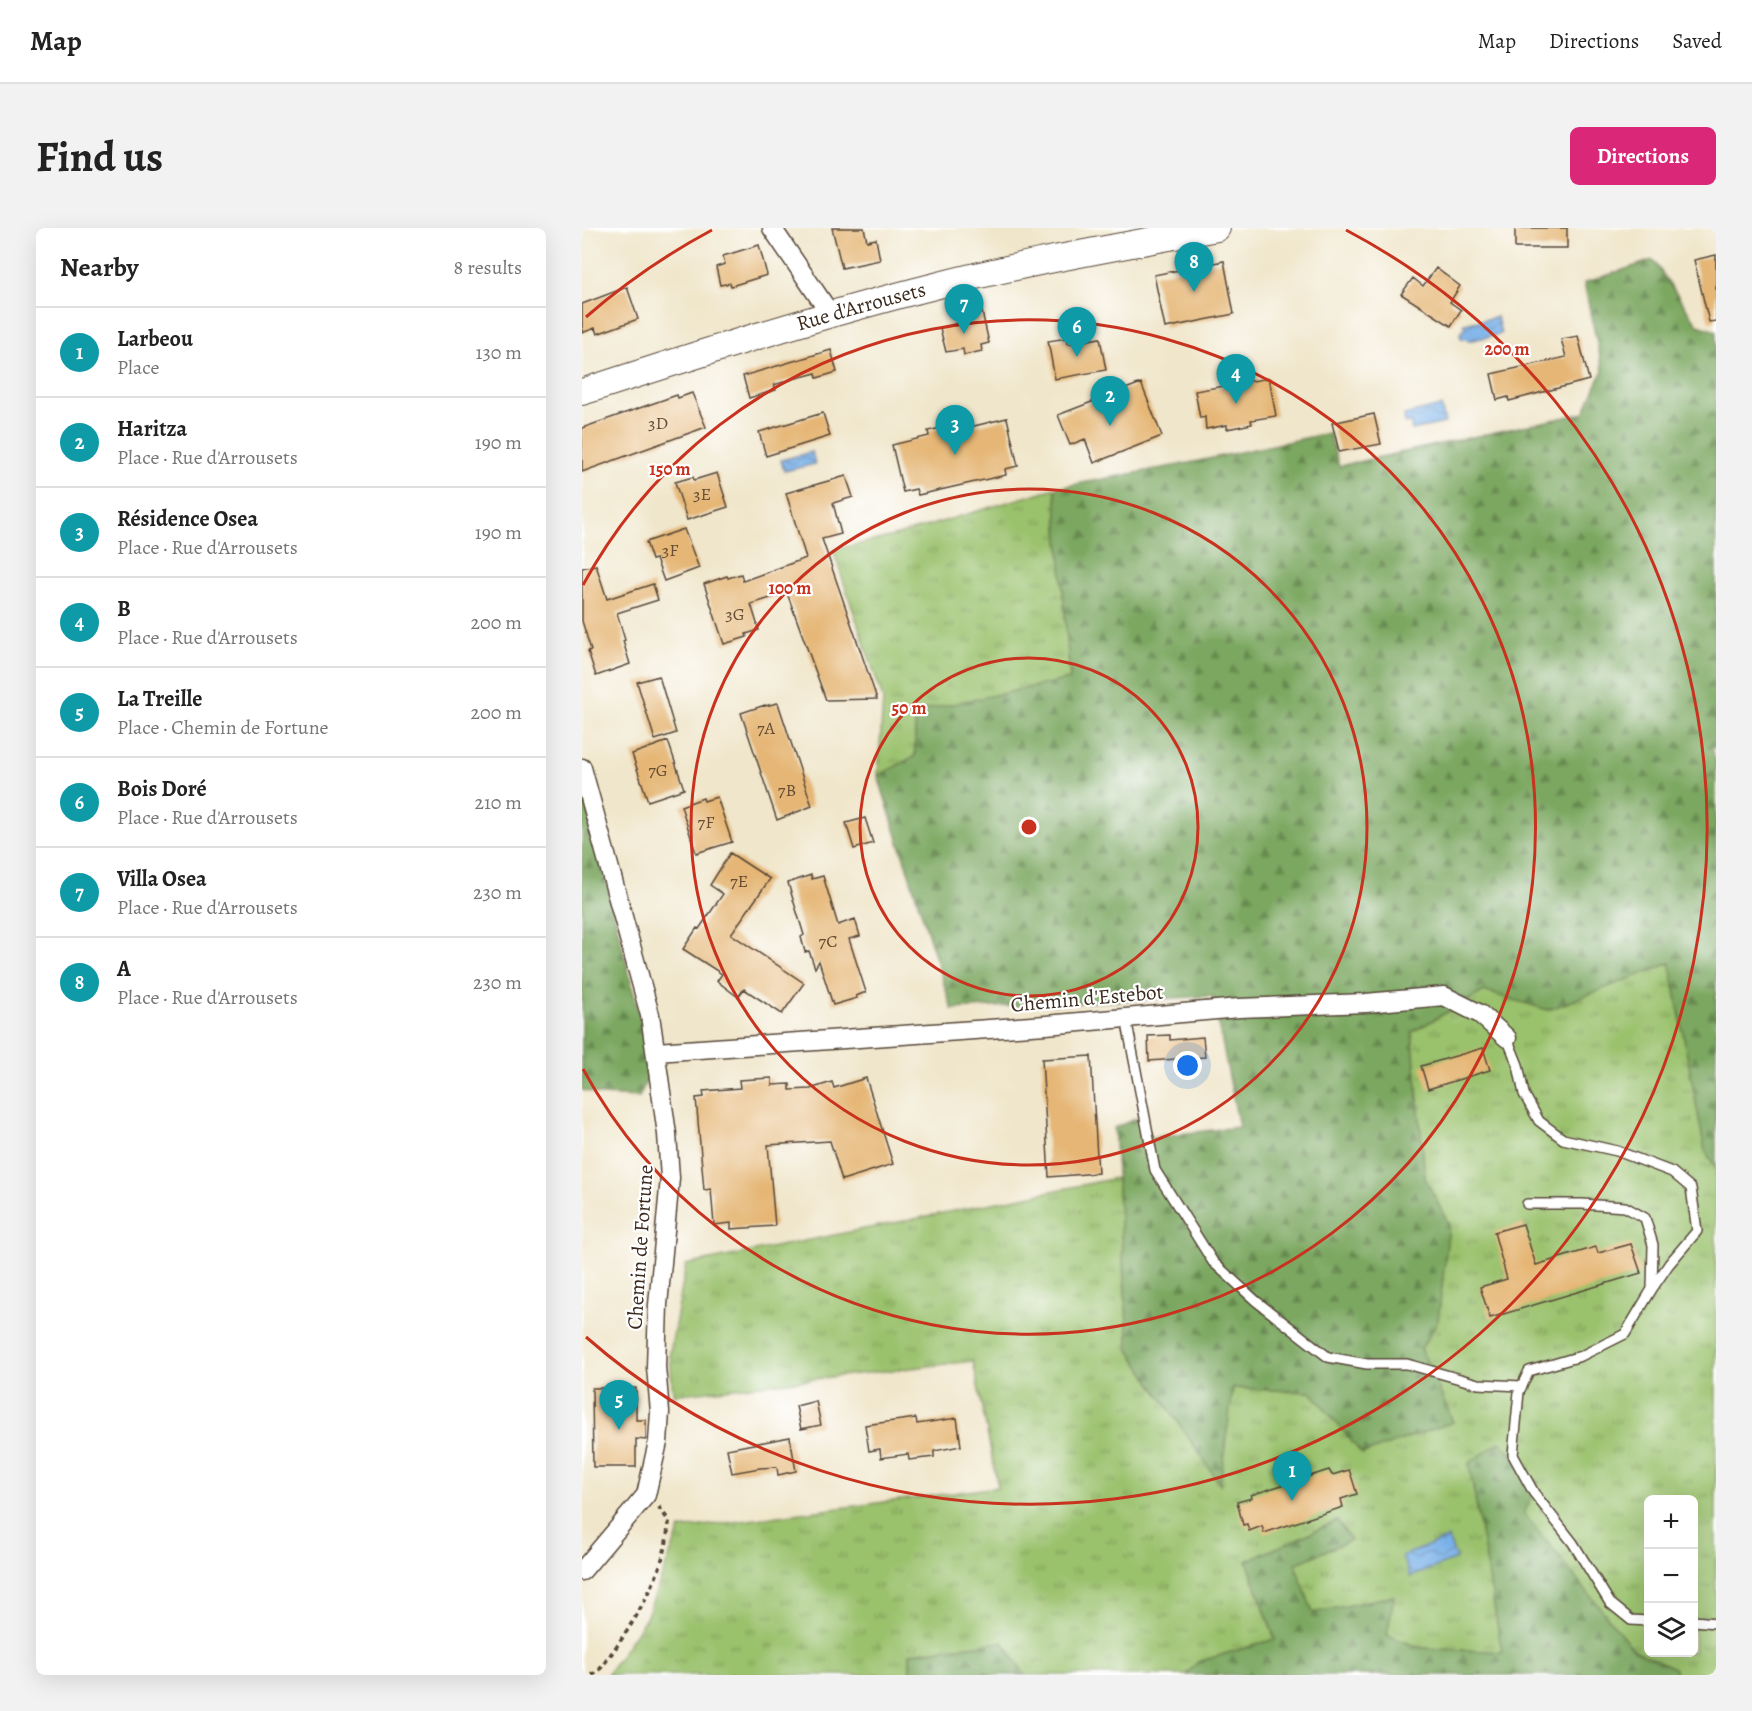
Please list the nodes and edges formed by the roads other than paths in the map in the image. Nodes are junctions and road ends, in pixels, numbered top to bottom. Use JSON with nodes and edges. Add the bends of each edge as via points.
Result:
{"nodes":[{"id":1,"x":772,"y":228,"type":"edge"},
{"id":2,"x":1217,"y":228,"type":"edge"},
{"id":3,"x":831,"y":315,"type":"junction"},
{"id":4,"x":582,"y":392,"type":"edge"},
{"id":5,"x":582,"y":768,"type":"edge"},
{"id":6,"x":1126,"y":1018,"type":"junction"},
{"id":7,"x":1507,"y":1038,"type":"joint"},
{"id":8,"x":656,"y":1052,"type":"junction"},
{"id":9,"x":1527,"y":1204,"type":"dead end"},
{"id":10,"x":1652,"y":1289,"type":"junction"},
{"id":11,"x":1522,"y":1386,"type":"junction"},
{"id":12,"x":582,"y":1571,"type":"edge"},
{"id":13,"x":1644,"y":1620,"type":"edge"},
{"id":14,"x":1698,"y":1621,"type":"edge"},
{"id":15,"x":1716,"y":1623,"type":"edge"}],
"edges":[{"from":1,"to":3,"type":"street"},
{"from":2,"to":3,"type":"main road","name":"Rue d'Arrousets","via":[[937,285]]},
{"from":3,"to":4,"type":"main road","name":"Rue d'Arrousets"},
{"from":5,"to":8,"type":"street","name":"Chemin de Fortune","via":[[650,1015]]},
{"from":6,"to":7,"type":"street","name":"Chemin d'Estebot","via":[[1444,996],[1480,1014]]},
{"from":6,"to":8,"type":"street","name":"Chemin d'Estebot"},
{"from":6,"to":11,"type":"lane","via":[[1155,1170],[1213,1262],[1328,1357],[1367,1364],[1407,1364],[1478,1384]]},
{"from":7,"to":10,"type":"lane","via":[[1524,1094],[1539,1121],[1563,1139],[1617,1151],[1672,1172],[1691,1188],[1696,1231]]},
{"from":8,"to":12,"type":"street","name":"Chemin de Fortune","via":[[670,1178],[658,1305],[658,1442],[646,1494]]},
{"from":9,"to":10,"type":"lane","via":[[1625,1207],[1645,1218],[1653,1245]]},
{"from":10,"to":11,"type":"lane","via":[[1625,1334],[1581,1356],[1529,1371]]},
{"from":11,"to":13,"type":"lane","via":[[1513,1455],[1534,1493],[1573,1543],[1610,1603],[1631,1620]]},
{"from":14,"to":15,"type":"lane"}]}
